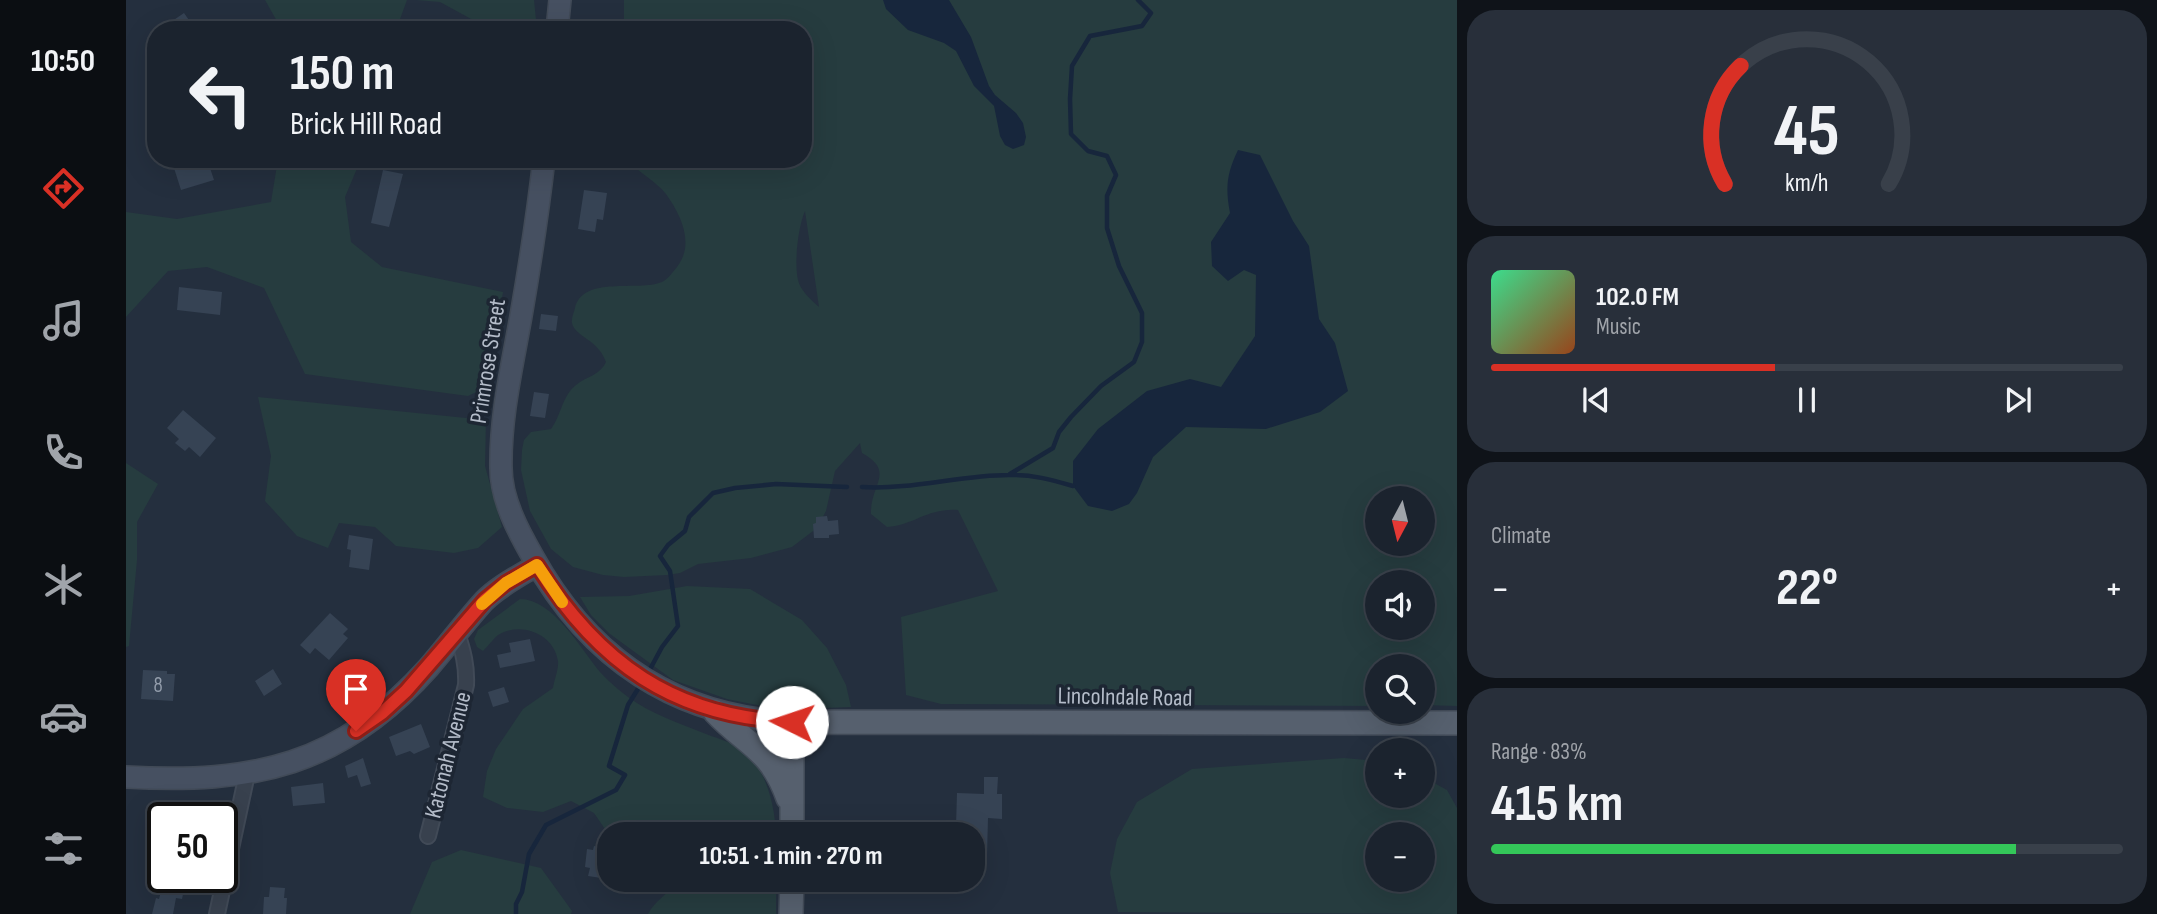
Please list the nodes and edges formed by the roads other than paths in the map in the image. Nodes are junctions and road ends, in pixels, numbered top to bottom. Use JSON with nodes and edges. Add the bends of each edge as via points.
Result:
{"nodes":[{"id":1,"x":560,"y":0,"type":"edge"},
{"id":2,"x":558,"y":21,"type":"edge"},
{"id":3,"x":543,"y":168,"type":"edge"},
{"id":4,"x":537,"y":565,"type":"junction"},
{"id":5,"x":457,"y":633,"type":"junction"},
{"id":6,"x":715,"y":712,"type":"junction"},
{"id":7,"x":792,"y":722,"type":"junction"},
{"id":8,"x":1457,"y":723,"type":"edge"},
{"id":9,"x":247,"y":774,"type":"junction"},
{"id":10,"x":126,"y":778,"type":"edge"},
{"id":11,"x":791,"y":822,"type":"edge"},
{"id":12,"x":792,"y":822,"type":"edge"},
{"id":13,"x":428,"y":836,"type":"dead end"},
{"id":14,"x":792,"y":892,"type":"edge"},
{"id":15,"x":217,"y":914,"type":"edge"},
{"id":16,"x":791,"y":914,"type":"edge"}],
"edges":[{"from":1,"to":2,"type":"main road"},
{"from":3,"to":4,"type":"main road","name":"Primrose Street","via":[[505,406],[501,471],[505,498]]},
{"from":4,"to":5,"type":"main road","via":[[485,600]]},
{"from":4,"to":6,"type":"main road","name":"Primrose Street","via":[[569,613],[617,660],[644,680]]},
{"from":5,"to":9,"type":"main road","via":[[406,691],[356,731],[302,759]]},
{"from":5,"to":13,"type":"street","name":"Katonah Avenue","via":[[466,685]]},
{"from":6,"to":7,"type":"main road","name":"Primrose Street"},
{"from":6,"to":11,"type":"main road","via":[[770,762],[788,798]]},
{"from":7,"to":8,"type":"main road","name":"Lincolndale Road"},
{"from":7,"to":12,"type":"main road"},
{"from":9,"to":10,"type":"main road"},
{"from":9,"to":15,"type":"street"},
{"from":14,"to":16,"type":"main road"}]}
